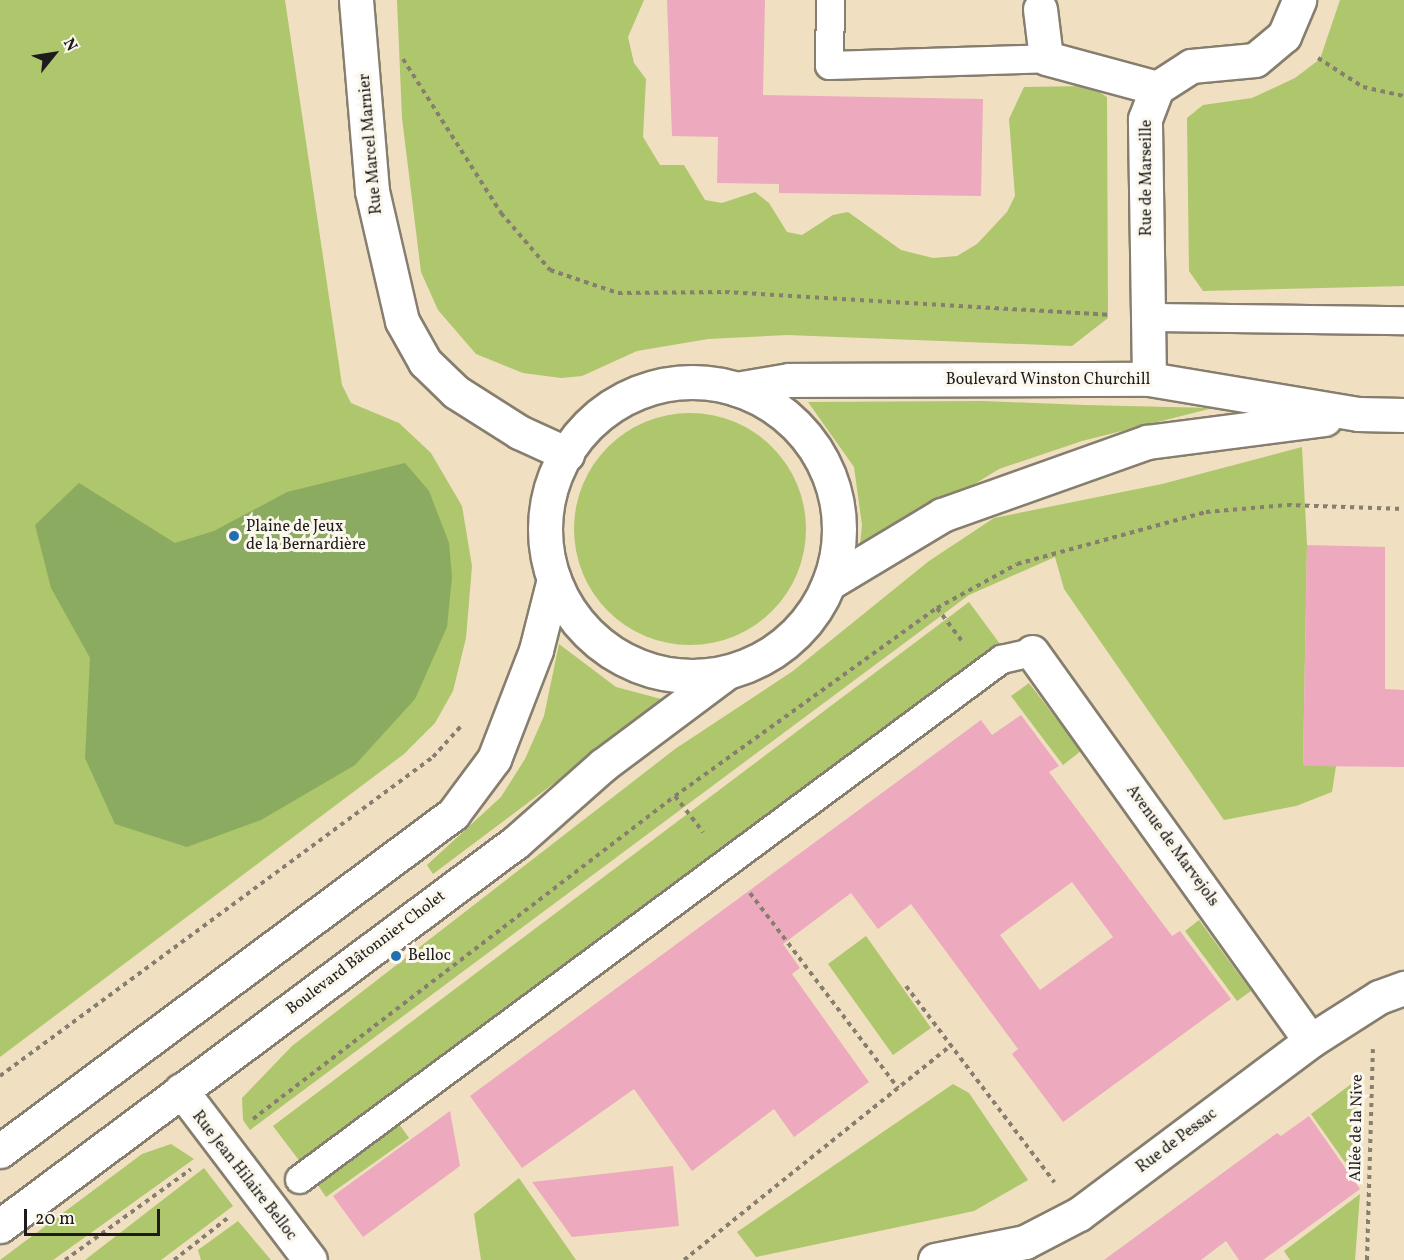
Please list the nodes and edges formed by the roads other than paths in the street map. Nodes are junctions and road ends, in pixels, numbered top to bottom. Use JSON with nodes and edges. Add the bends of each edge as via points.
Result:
{"nodes":[{"id":1,"x":356,"y":0,"type":"edge"},
{"id":2,"x":830,"y":0,"type":"edge"},
{"id":3,"x":1299,"y":0,"type":"edge"},
{"id":4,"x":1040,"y":9,"type":"dead end"},
{"id":5,"x":1046,"y":58,"type":"junction"},
{"id":6,"x":1157,"y":88,"type":"junction"},
{"id":7,"x":1148,"y":317,"type":"junction"},
{"id":8,"x":1404,"y":320,"type":"edge"},
{"id":9,"x":1149,"y":379,"type":"junction"},
{"id":10,"x":736,"y":389,"type":"junction"},
{"id":11,"x":1358,"y":414,"type":"junction"},
{"id":12,"x":1404,"y":415,"type":"edge"},
{"id":13,"x":567,"y":454,"type":"junction"},
{"id":14,"x":554,"y":579,"type":"junction"},
{"id":15,"x":829,"y":583,"type":"junction"},
{"id":16,"x":1032,"y":652,"type":"joint"},
{"id":17,"x":726,"y":673,"type":"junction"},
{"id":18,"x":1391,"y":993,"type":"edge"},
{"id":19,"x":1310,"y":1041,"type":"junction"},
{"id":20,"x":181,"y":1090,"type":"junction"},
{"id":21,"x":0,"y":1151,"type":"edge"},
{"id":22,"x":299,"y":1179,"type":"dead end"},
{"id":23,"x":0,"y":1226,"type":"edge"},
{"id":24,"x":310,"y":1260,"type":"edge"},
{"id":25,"x":935,"y":1260,"type":"edge"}],
"edges":[{"from":1,"to":13,"type":"street","name":"Rue Marcel Marnier","via":[[372,191],[402,321],[425,362],[456,392],[519,432]]},
{"from":2,"to":5,"type":"lane","via":[[829,65]]},
{"from":3,"to":6,"type":"street","via":[[1284,36],[1255,60],[1191,66]]},
{"from":4,"to":5,"type":"street"},
{"from":5,"to":6,"type":"street"},
{"from":6,"to":7,"type":"street","name":"Rue de Marseille","via":[[1145,119]]},
{"from":7,"to":8,"type":"lane"},
{"from":7,"to":9,"type":"street","name":"Rue de Marseille"},
{"from":9,"to":10,"type":"street","name":"Boulevard Winston Churchill","via":[[789,380]]},
{"from":9,"to":11,"type":"street","name":"Boulevard Winston Churchill"},
{"from":10,"to":13,"type":"street","via":[[685,383],[639,392],[600,415]]},
{"from":10,"to":15,"type":"street","via":[[785,416],[819,455],[833,489],[839,525]]},
{"from":11,"to":12,"type":"street","name":"Boulevard Winston Churchill"},
{"from":11,"to":15,"type":"street","name":"Boulevard Winston Churchill","via":[[1147,442],[942,515]]},
{"from":13,"to":14,"type":"street","via":[[547,512]]},
{"from":14,"to":17,"type":"street","via":[[584,629],[622,658],[682,676]]},
{"from":14,"to":21,"type":"street","via":[[536,650],[494,759],[453,814]]},
{"from":15,"to":17,"type":"street","via":[[811,616],[784,644]]},
{"from":16,"to":19,"type":"street","name":"Avenue de Marvejols"},
{"from":16,"to":22,"type":"lane","via":[[1001,659]]},
{"from":17,"to":20,"type":"street","name":"Boulevard Bâtonnier Cholet","via":[[603,765],[516,842]]},
{"from":18,"to":19,"type":"street","name":"Rue de Pessac"},
{"from":19,"to":25,"type":"street","name":"Rue de Pessac","via":[[1079,1214],[1025,1242]]},
{"from":20,"to":23,"type":"street","name":"Boulevard Bâtonnier Cholet"},
{"from":20,"to":24,"type":"street","name":"Rue Jean Hilaire Belloc","via":[[218,1145]]}]}
